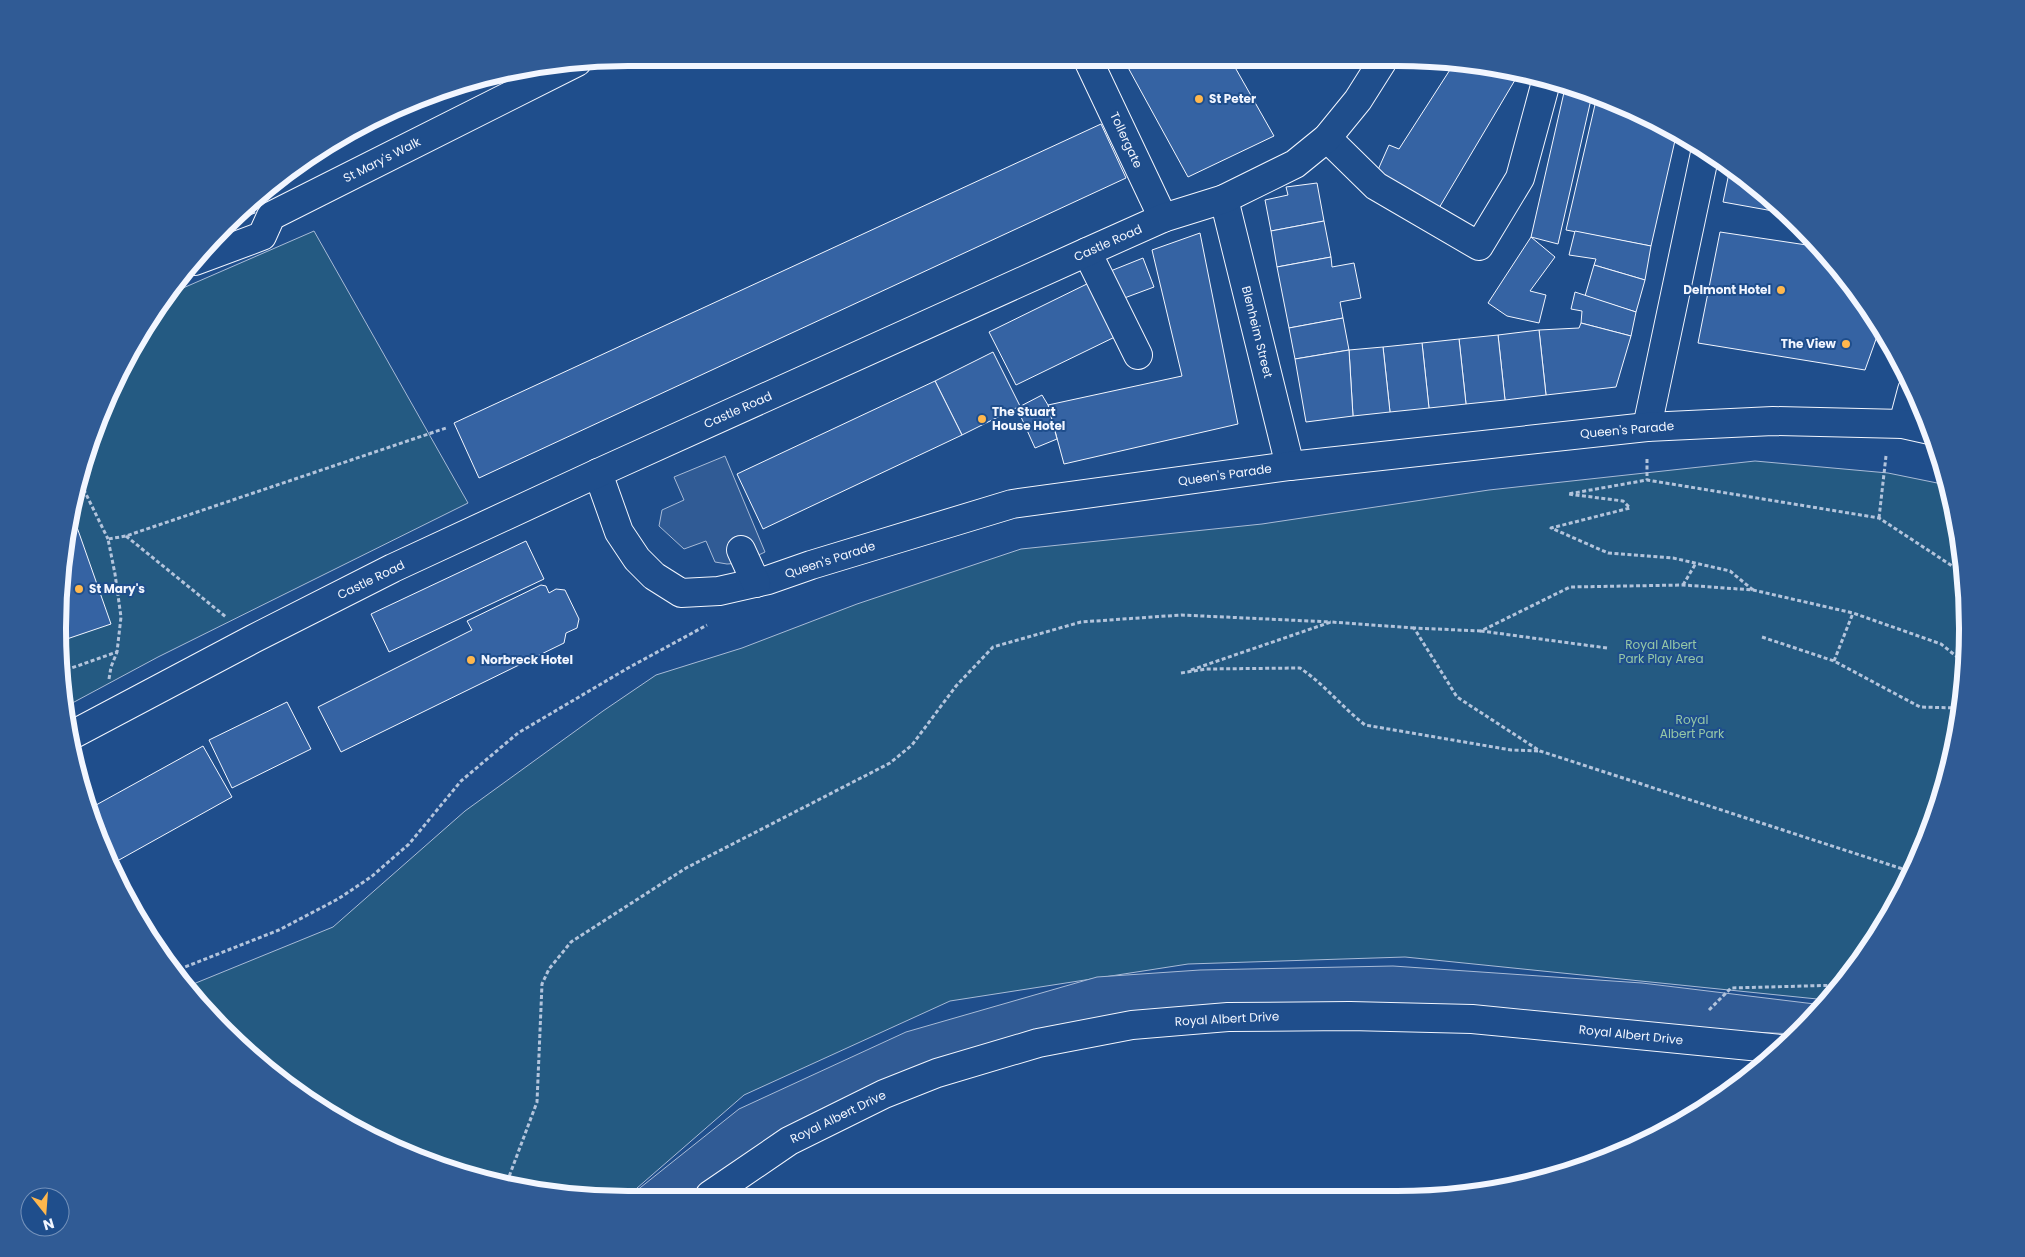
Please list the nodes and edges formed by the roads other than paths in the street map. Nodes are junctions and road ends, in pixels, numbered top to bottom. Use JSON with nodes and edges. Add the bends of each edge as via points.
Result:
{"nodes":[{"id":1,"x":1091,"y":66,"type":"edge"},
{"id":2,"x":1379,"y":66,"type":"edge"},
{"id":3,"x":560,"y":70,"type":"edge"},
{"id":4,"x":1545,"y":86,"type":"edge"},
{"id":5,"x":1327,"y":138,"type":"junction"},
{"id":6,"x":1704,"y":158,"type":"edge"},
{"id":7,"x":1224,"y":199,"type":"junction"},
{"id":8,"x":271,"y":216,"type":"junction"},
{"id":9,"x":1163,"y":218,"type":"junction"},
{"id":10,"x":232,"y":230,"type":"edge"},
{"id":11,"x":1087,"y":252,"type":"junction"},
{"id":12,"x":208,"y":256,"type":"edge"},
{"id":13,"x":1138,"y":355,"type":"dead end"},
{"id":14,"x":1909,"y":397,"type":"edge"},
{"id":15,"x":1896,"y":424,"type":"junction"},
{"id":16,"x":1647,"y":427,"type":"junction"},
{"id":17,"x":1922,"y":429,"type":"edge"},
{"id":18,"x":1290,"y":466,"type":"junction"},
{"id":19,"x":598,"y":474,"type":"junction"},
{"id":20,"x":742,"y":550,"type":"dead end"},
{"id":21,"x":756,"y":583,"type":"junction"},
{"id":22,"x":76,"y":733,"type":"edge"},
{"id":23,"x":1770,"y":1048,"type":"edge"},
{"id":24,"x":716,"y":1191,"type":"edge"}],
"edges":[{"from":1,"to":9,"type":"street","name":"Tollergate"},
{"from":2,"to":5,"type":"street","name":"Castle Road","via":[[1358,100]]},
{"from":3,"to":8,"type":"street","name":"St Mary's Walk"},
{"from":4,"to":5,"type":"street","via":[[1520,178],[1479,246],[1376,186]]},
{"from":5,"to":7,"type":"street","name":"Castle Road","via":[[1295,164]]},
{"from":6,"to":16,"type":"street"},
{"from":7,"to":9,"type":"street","name":"Castle Road"},
{"from":7,"to":18,"type":"street","name":"Blenheim Street"},
{"from":8,"to":10,"type":"street","name":"St Mary's Walk"},
{"from":8,"to":12,"type":"street","via":[[262,236]]},
{"from":9,"to":11,"type":"street","name":"Castle Road"},
{"from":11,"to":13,"type":"street"},
{"from":11,"to":19,"type":"street","name":"Castle Road"},
{"from":14,"to":15,"type":"street"},
{"from":15,"to":16,"type":"street","name":"Queen's Parade","via":[[1773,421]]},
{"from":15,"to":17,"type":"street","name":"Queen's Parade"},
{"from":16,"to":18,"type":"street","name":"Queen's Parade"},
{"from":18,"to":21,"type":"street","name":"Queen's Parade","via":[[1012,504]]},
{"from":19,"to":21,"type":"street","name":"Queen's Parade","via":[[619,532],[637,559],[654,576],[681,593],[719,591]]},
{"from":19,"to":22,"type":"street","name":"Castle Road","via":[[393,568]]},
{"from":20,"to":21,"type":"street"},
{"from":23,"to":24,"type":"street","name":"Royal Albert Drive","via":[[1472,1019],[1228,1017],[1132,1025],[1038,1043],[937,1073],[884,1094],[789,1141]]}]}
